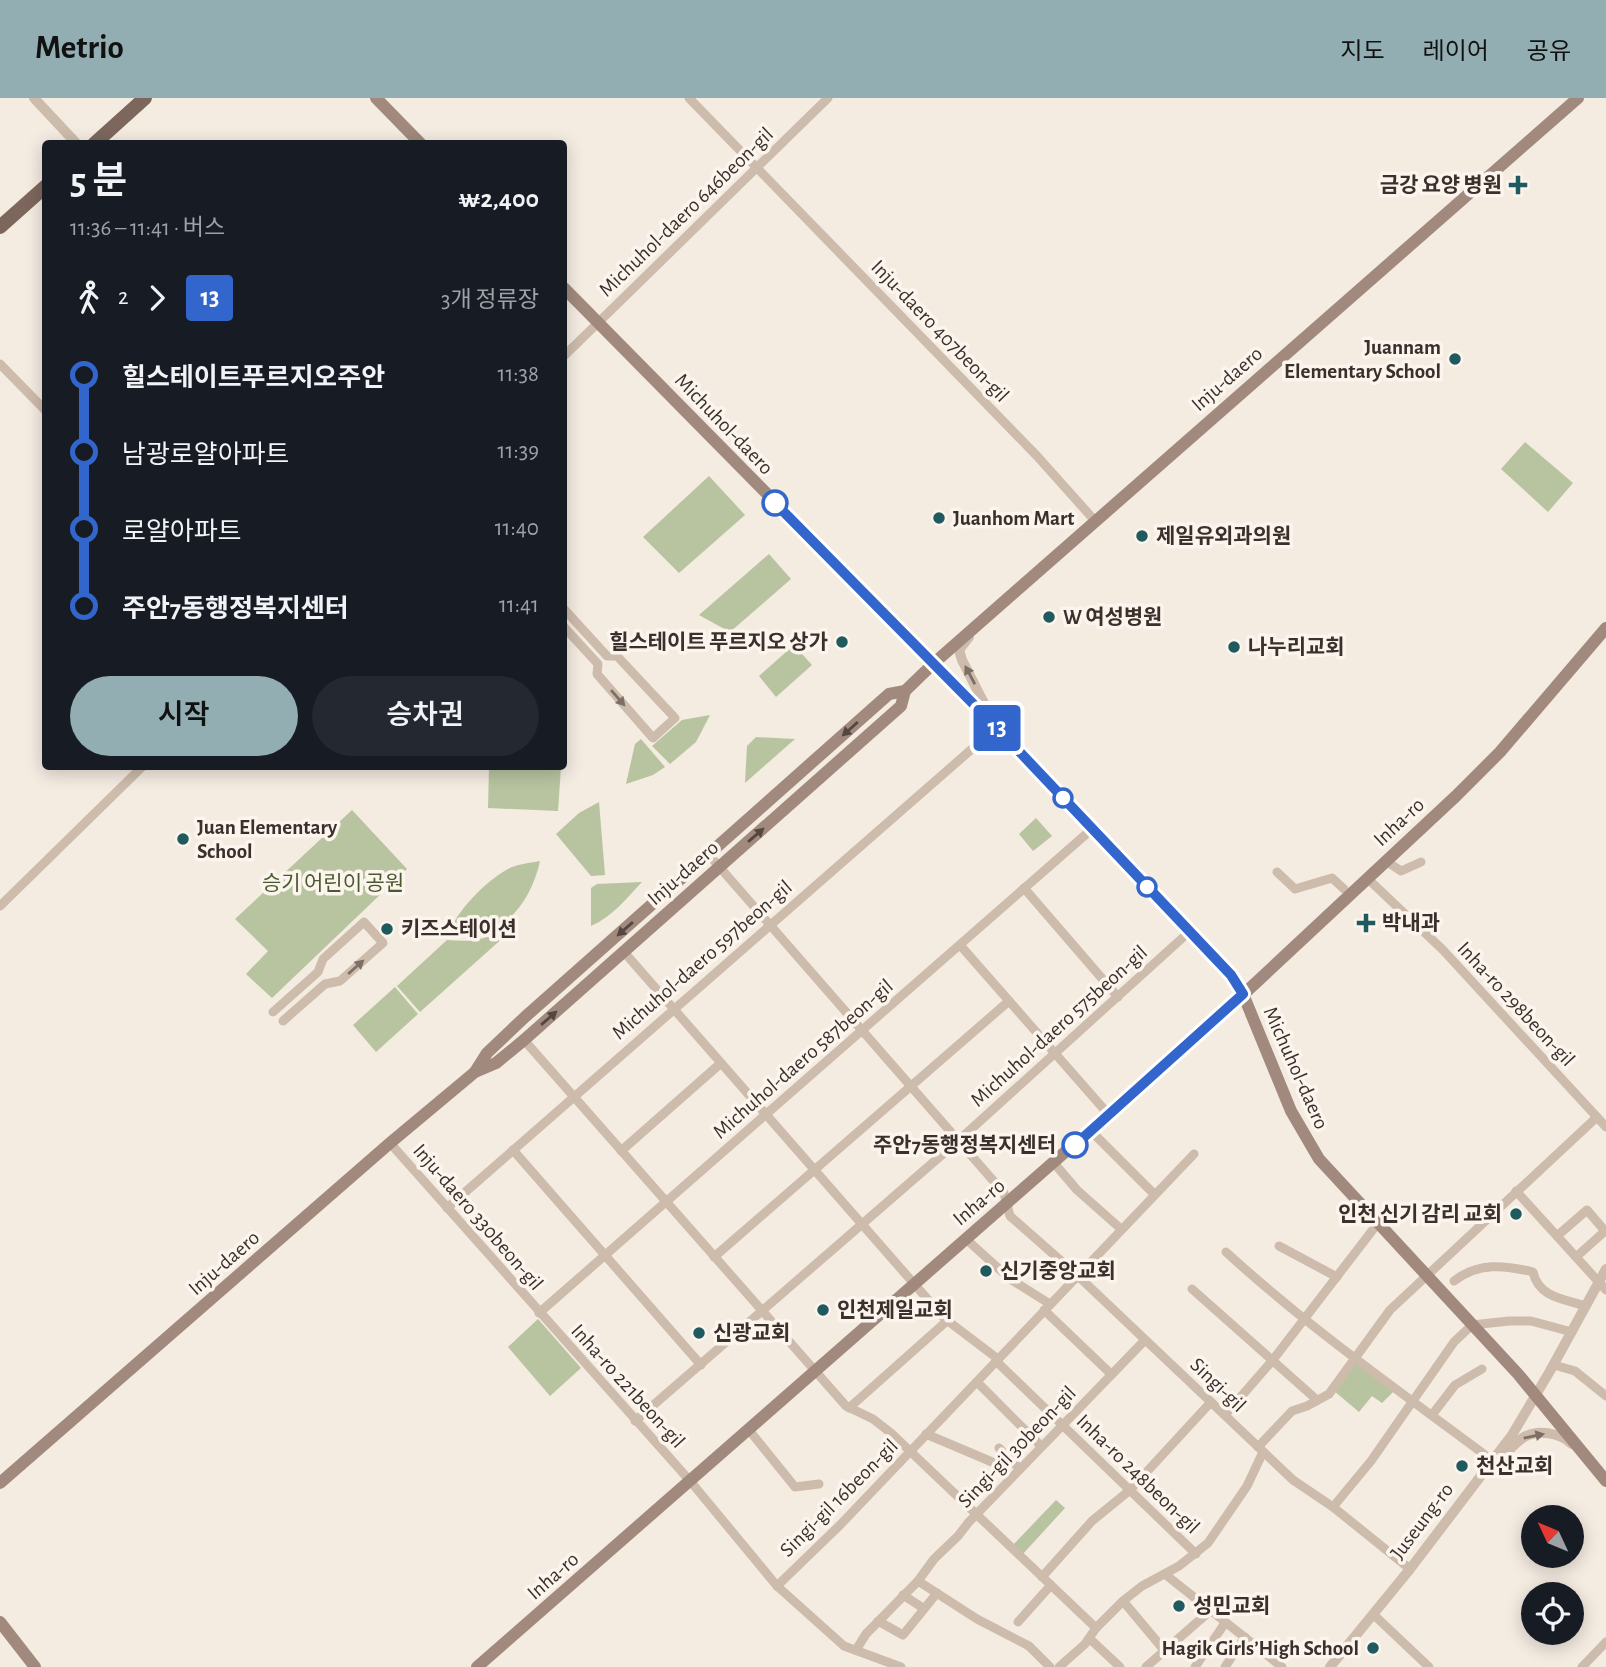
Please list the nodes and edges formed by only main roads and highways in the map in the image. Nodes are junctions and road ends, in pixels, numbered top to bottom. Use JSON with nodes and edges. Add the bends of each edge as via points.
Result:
{"nodes":[{"id":1,"x":145,"y":98,"type":"edge"},
{"id":2,"x":376,"y":98,"type":"edge"},
{"id":3,"x":1578,"y":98,"type":"edge"},
{"id":4,"x":98,"y":140,"type":"edge"},
{"id":5,"x":417,"y":140,"type":"edge"},
{"id":6,"x":42,"y":190,"type":"edge"},
{"id":7,"x":0,"y":227,"type":"edge"},
{"id":8,"x":567,"y":291,"type":"edge"},
{"id":9,"x":1606,"y":628,"type":"edge"},
{"id":10,"x":934,"y":663,"type":"junction"},
{"id":11,"x":905,"y":691,"type":"junction"},
{"id":12,"x":1243,"y":994,"type":"junction"},
{"id":13,"x":475,"y":1072,"type":"junction"},
{"id":14,"x":1606,"y":1481,"type":"edge"},
{"id":15,"x":0,"y":1483,"type":"edge"},
{"id":16,"x":0,"y":1622,"type":"edge"},
{"id":17,"x":36,"y":1667,"type":"edge"},
{"id":18,"x":477,"y":1667,"type":"edge"}],
"edges":[{"from":1,"to":4,"type":"main road"},
{"from":2,"to":5,"type":"main road"},
{"from":3,"to":10,"type":"main road","name":"Inju-daero"},
{"from":6,"to":7,"type":"main road"},
{"from":8,"to":10,"type":"main road","name":"Michuhol-daero"},
{"from":9,"to":12,"type":"main road","name":"Inha-ro","via":[[1500,752]]},
{"from":10,"to":11,"type":"main road","name":"Inju-daero"},
{"from":10,"to":12,"type":"main road","name":"Michuhol-daero","via":[[1231,975]]},
{"from":11,"to":13,"type":"main road","name":"Inju-daero","one_way":true,"via":[[889,694],[519,1023],[487,1053]]},
{"from":13,"to":11,"type":"main road","name":"Inju-daero","one_way":true,"via":[[496,1063],[524,1040],[720,867],[901,706]]},
{"from":12,"to":14,"type":"main road","name":"Michuhol-daero","via":[[1280,1087],[1319,1159],[1518,1374]]},
{"from":12,"to":18,"type":"main road","name":"Inha-ro","via":[[1008,1210],[966,1239]]},
{"from":13,"to":15,"type":"main road","name":"Inju-daero"},
{"from":16,"to":17,"type":"main road"}]}
